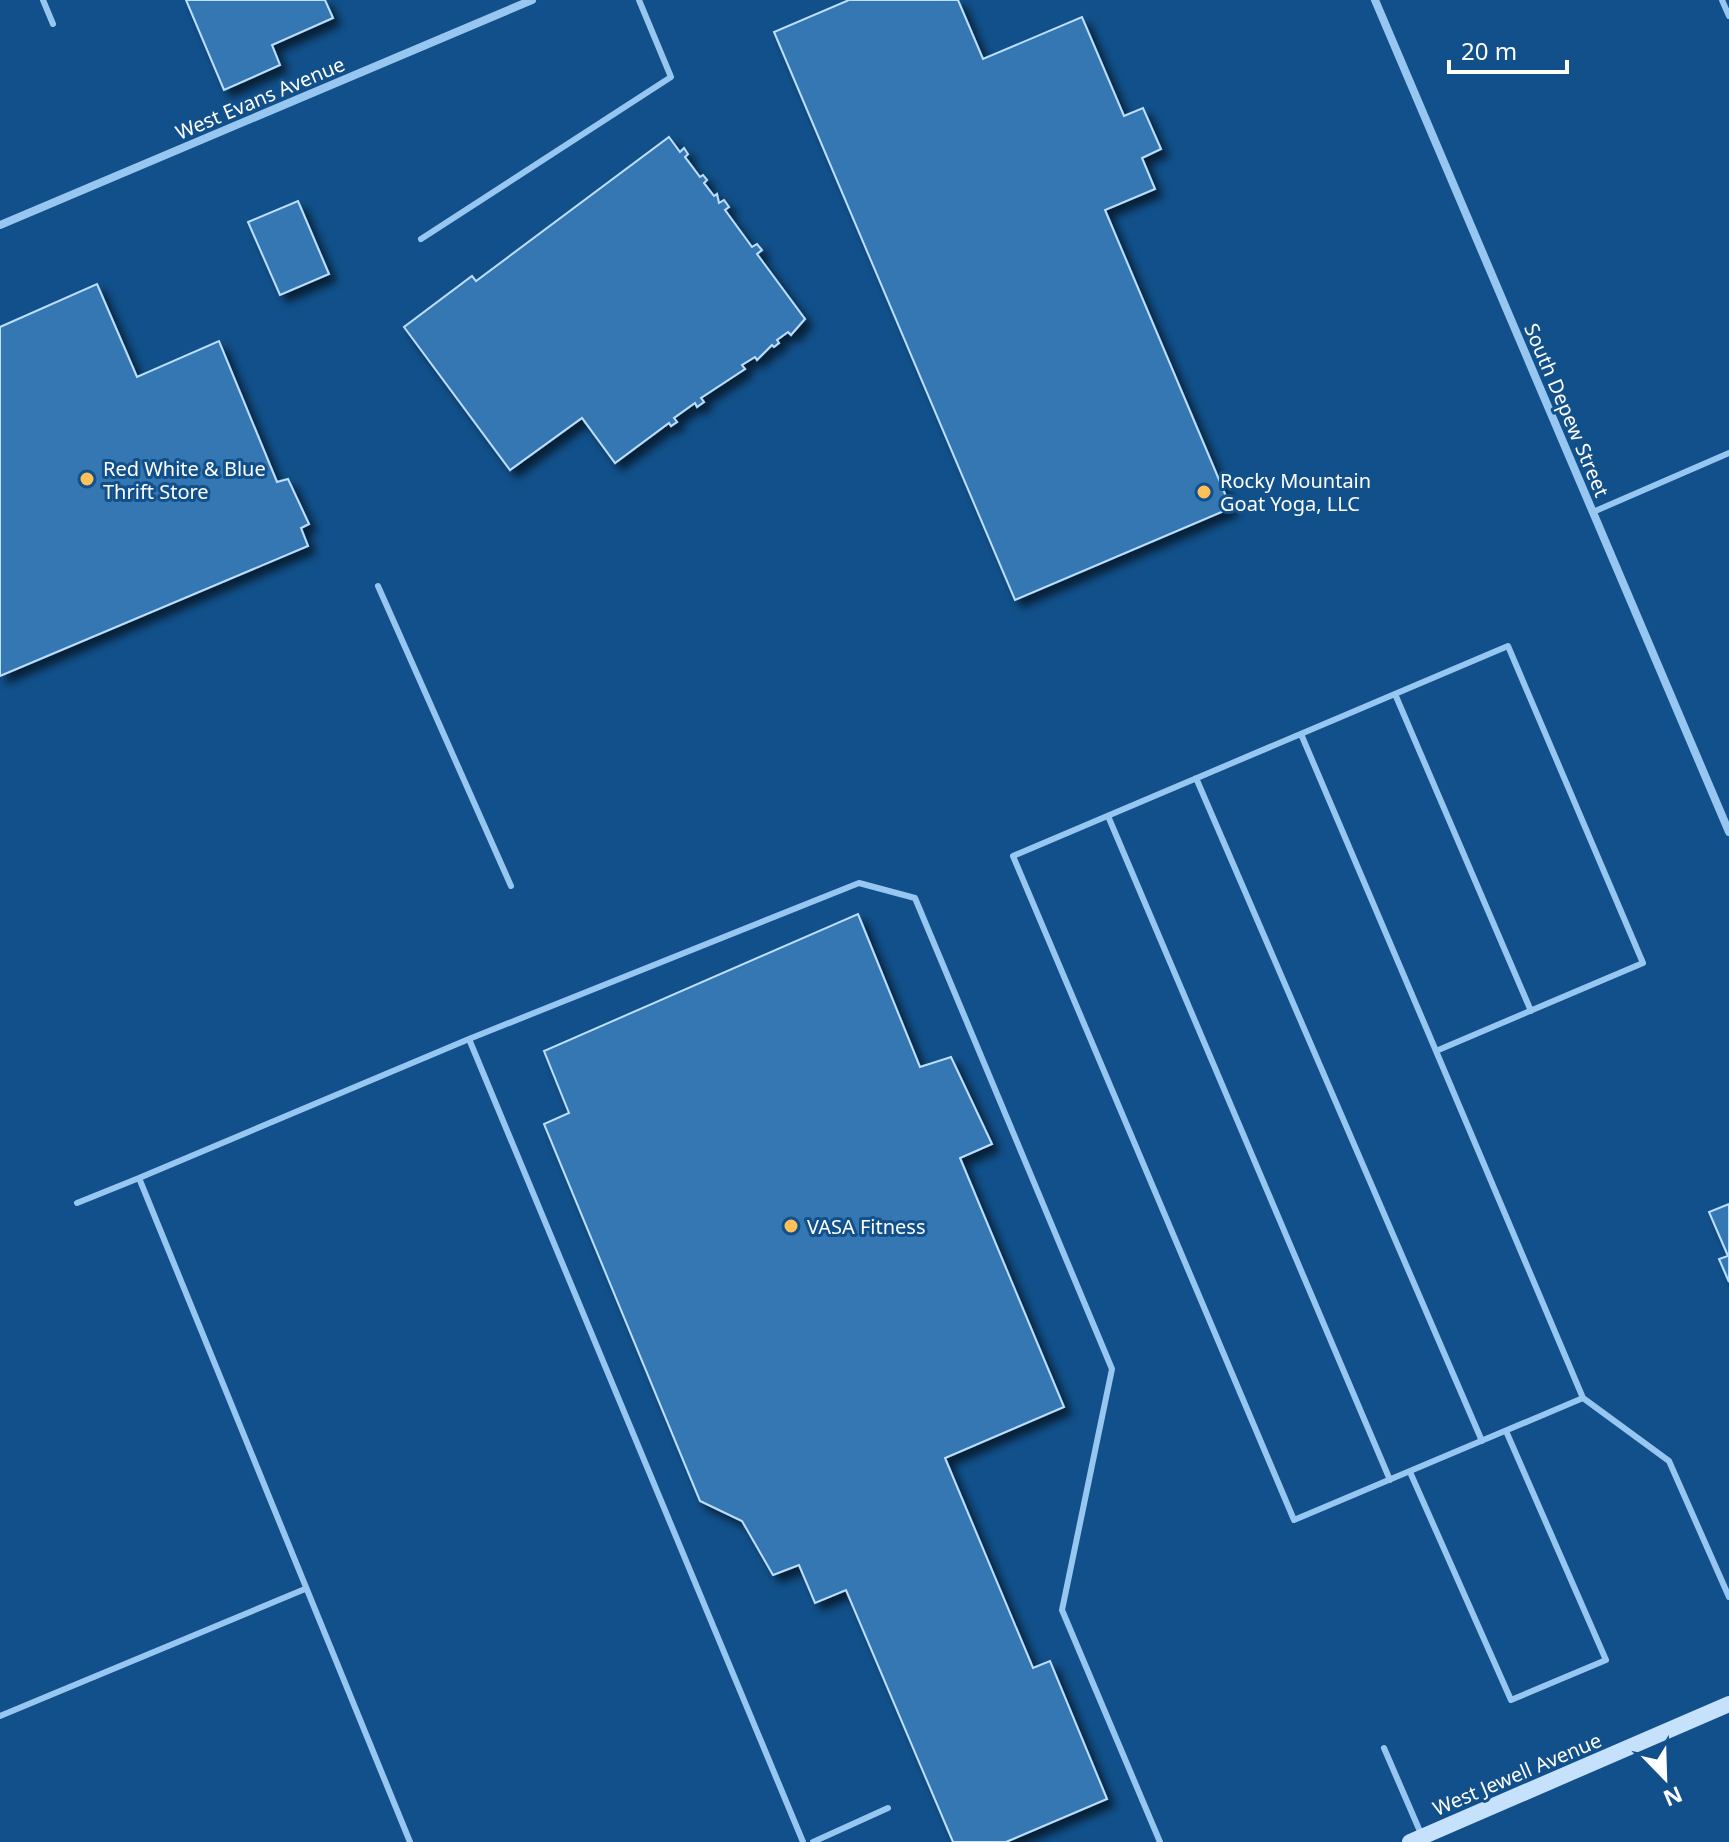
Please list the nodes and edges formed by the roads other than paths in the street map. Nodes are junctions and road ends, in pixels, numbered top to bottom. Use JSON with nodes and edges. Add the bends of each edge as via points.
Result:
{"nodes":[{"id":1,"x":43,"y":0,"type":"edge"},
{"id":2,"x":532,"y":0,"type":"edge"},
{"id":3,"x":639,"y":0,"type":"edge"},
{"id":4,"x":1375,"y":0,"type":"edge"},
{"id":5,"x":1722,"y":0,"type":"edge"},
{"id":6,"x":1729,"y":16,"type":"edge"},
{"id":7,"x":53,"y":24,"type":"dead end"},
{"id":8,"x":0,"y":225,"type":"edge"},
{"id":9,"x":421,"y":239,"type":"dead end"},
{"id":10,"x":1729,"y":453,"type":"edge"},
{"id":11,"x":1593,"y":512,"type":"junction"},
{"id":12,"x":378,"y":586,"type":"dead end"},
{"id":13,"x":1395,"y":694,"type":"junction"},
{"id":14,"x":1301,"y":734,"type":"junction"},
{"id":15,"x":1196,"y":778,"type":"junction"},
{"id":16,"x":1108,"y":816,"type":"junction"},
{"id":17,"x":1729,"y":832,"type":"edge"},
{"id":18,"x":511,"y":886,"type":"dead end"},
{"id":19,"x":1531,"y":1011,"type":"junction"},
{"id":20,"x":469,"y":1039,"type":"junction"},
{"id":21,"x":1436,"y":1051,"type":"junction"},
{"id":22,"x":139,"y":1178,"type":"junction"},
{"id":23,"x":77,"y":1203,"type":"dead end"},
{"id":24,"x":1583,"y":1398,"type":"junction"},
{"id":25,"x":1506,"y":1431,"type":"junction"},
{"id":26,"x":1482,"y":1441,"type":"junction"},
{"id":27,"x":1410,"y":1472,"type":"junction"},
{"id":28,"x":1390,"y":1480,"type":"junction"},
{"id":29,"x":305,"y":1589,"type":"junction"},
{"id":30,"x":1729,"y":1597,"type":"edge"},
{"id":31,"x":1729,"y":1704,"type":"edge"},
{"id":32,"x":0,"y":1716,"type":"edge"},
{"id":33,"x":1384,"y":1748,"type":"dead end"},
{"id":34,"x":888,"y":1808,"type":"dead end"},
{"id":35,"x":1416,"y":1839,"type":"edge"},
{"id":36,"x":410,"y":1842,"type":"edge"},
{"id":37,"x":803,"y":1842,"type":"edge"},
{"id":38,"x":813,"y":1842,"type":"edge"},
{"id":39,"x":1160,"y":1842,"type":"edge"}],
"edges":[{"from":1,"to":7,"type":"lane"},
{"from":2,"to":8,"type":"street","name":"West Evans Avenue"},
{"from":3,"to":9,"type":"lane","via":[[671,77]]},
{"from":4,"to":11,"type":"street","name":"South Depew Street"},
{"from":5,"to":6,"type":"lane"},
{"from":10,"to":11,"type":"lane"},
{"from":11,"to":17,"type":"street","name":"South Depew Street"},
{"from":12,"to":18,"type":"lane"},
{"from":13,"to":14,"type":"lane"},
{"from":13,"to":19,"type":"lane"},
{"from":13,"to":19,"type":"lane","via":[[1508,646],[1643,963]]},
{"from":14,"to":15,"type":"lane"},
{"from":14,"to":21,"type":"lane"},
{"from":15,"to":16,"type":"lane"},
{"from":15,"to":26,"type":"lane"},
{"from":16,"to":28,"type":"lane"},
{"from":16,"to":28,"type":"lane","via":[[1013,856],[1294,1520]]},
{"from":19,"to":21,"type":"lane"},
{"from":20,"to":22,"type":"lane"},
{"from":20,"to":37,"type":"lane"},
{"from":20,"to":39,"type":"lane","via":[[859,883],[915,898],[1112,1369],[1062,1610]]},
{"from":21,"to":24,"type":"lane"},
{"from":22,"to":23,"type":"lane"},
{"from":22,"to":29,"type":"lane"},
{"from":24,"to":25,"type":"lane"},
{"from":24,"to":30,"type":"lane","via":[[1669,1461]]},
{"from":25,"to":26,"type":"lane"},
{"from":25,"to":27,"type":"lane","via":[[1606,1660],[1511,1700]]},
{"from":26,"to":27,"type":"lane"},
{"from":27,"to":28,"type":"lane"},
{"from":29,"to":32,"type":"lane"},
{"from":29,"to":36,"type":"lane"},
{"from":31,"to":35,"type":"main road","name":"West Jewell Avenue"},
{"from":33,"to":35,"type":"lane"},
{"from":34,"to":38,"type":"lane"}]}
